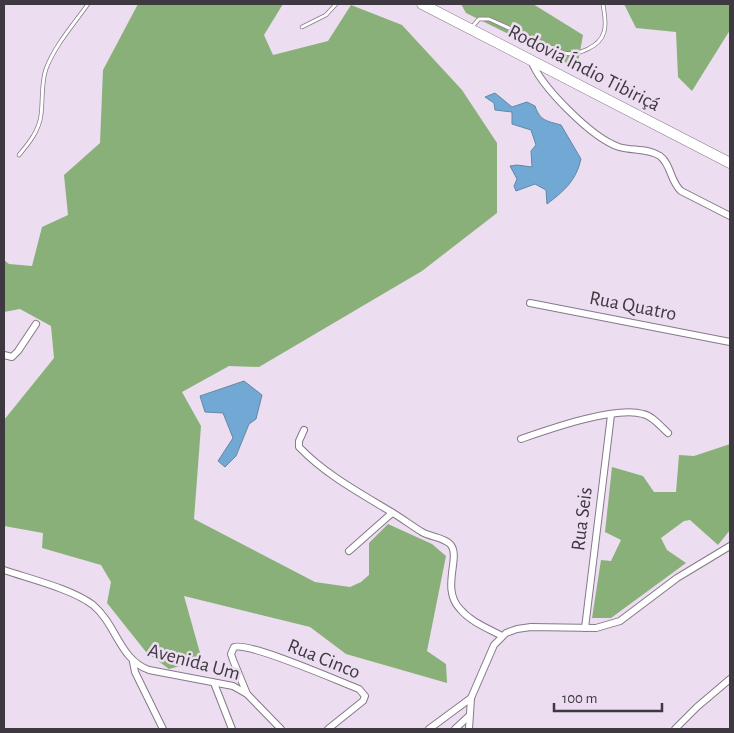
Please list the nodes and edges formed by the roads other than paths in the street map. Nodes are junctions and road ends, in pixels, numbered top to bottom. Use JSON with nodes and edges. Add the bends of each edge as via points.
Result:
{"nodes":[{"id":1,"x":88,"y":4,"type":"edge"},
{"id":2,"x":336,"y":4,"type":"edge"},
{"id":3,"x":422,"y":4,"type":"edge"},
{"id":4,"x":603,"y":4,"type":"edge"},
{"id":5,"x":302,"y":27,"type":"dead end"},
{"id":6,"x":471,"y":29,"type":"junction"},
{"id":7,"x":530,"y":60,"type":"junction"},
{"id":8,"x":19,"y":155,"type":"dead end"},
{"id":9,"x":730,"y":162,"type":"edge"},
{"id":10,"x":730,"y":216,"type":"edge"},
{"id":11,"x":530,"y":303,"type":"dead end"},
{"id":12,"x":36,"y":324,"type":"dead end"},
{"id":13,"x":730,"y":342,"type":"edge"},
{"id":14,"x":4,"y":355,"type":"edge"},
{"id":15,"x":612,"y":414,"type":"junction"},
{"id":16,"x":304,"y":430,"type":"dead end"},
{"id":17,"x":668,"y":433,"type":"dead end"},
{"id":18,"x":521,"y":439,"type":"dead end"},
{"id":19,"x":392,"y":513,"type":"junction"},
{"id":20,"x":730,"y":546,"type":"edge"},
{"id":21,"x":349,"y":551,"type":"dead end"},
{"id":22,"x":4,"y":570,"type":"edge"},
{"id":23,"x":585,"y":628,"type":"junction"},
{"id":24,"x":502,"y":636,"type":"junction"},
{"id":25,"x":233,"y":660,"type":"joint"},
{"id":26,"x":134,"y":662,"type":"junction"},
{"id":27,"x":730,"y":679,"type":"edge"},
{"id":28,"x":214,"y":683,"type":"junction"},
{"id":29,"x":247,"y":694,"type":"junction"},
{"id":30,"x":471,"y":698,"type":"junction"},
{"id":31,"x":469,"y":716,"type":"junction"},
{"id":32,"x":163,"y":729,"type":"edge"},
{"id":33,"x":232,"y":729,"type":"edge"},
{"id":34,"x":281,"y":729,"type":"edge"},
{"id":35,"x":328,"y":729,"type":"edge"},
{"id":36,"x":429,"y":729,"type":"edge"},
{"id":37,"x":455,"y":729,"type":"edge"},
{"id":38,"x":469,"y":729,"type":"edge"},
{"id":39,"x":674,"y":729,"type":"edge"}],
"edges":[{"from":1,"to":8,"type":"lane","via":[[46,69],[41,117],[34,137]]},
{"from":2,"to":5,"type":"lane","via":[[326,14]]},
{"from":3,"to":6,"type":"highway","name":"Rodovia Índio Tibiriçá"},
{"from":4,"to":6,"type":"lane","via":[[604,34],[581,53],[572,55],[489,19],[479,19]]},
{"from":6,"to":7,"type":"highway","name":"Rodovia Índio Tibiriçá"},
{"from":7,"to":9,"type":"highway","name":"Rodovia Índio Tibiriçá"},
{"from":7,"to":10,"type":"street","via":[[548,89],[585,125],[618,147],[658,155],[665,161],[681,191]]},
{"from":11,"to":13,"type":"street","name":"Rua Quatro"},
{"from":12,"to":14,"type":"street","via":[[12,357]]},
{"from":15,"to":17,"type":"street","via":[[646,414]]},
{"from":15,"to":18,"type":"street"},
{"from":15,"to":23,"type":"street","name":"Rua Seis"},
{"from":16,"to":19,"type":"street","via":[[298,443],[300,448],[344,484]]},
{"from":19,"to":21,"type":"street"},
{"from":19,"to":24,"type":"street","via":[[423,533],[450,544],[454,557],[450,591],[454,600],[469,618]]},
{"from":20,"to":23,"type":"street","via":[[676,578],[620,621]]},
{"from":22,"to":26,"type":"street","via":[[76,595],[91,604],[108,621]]},
{"from":23,"to":24,"type":"street","via":[[531,626]]},
{"from":24,"to":30,"type":"street","via":[[494,645]]},
{"from":25,"to":29,"type":"street","name":"Avenida Um"},
{"from":25,"to":35,"type":"street","name":"Rua Cinco","via":[[234,648],[248,647],[363,693],[363,701]]},
{"from":26,"to":28,"type":"street","name":"Avenida Um","via":[[149,670]]},
{"from":26,"to":32,"type":"street","via":[[135,672]]},
{"from":27,"to":39,"type":"street"},
{"from":28,"to":29,"type":"street","name":"Avenida Um","via":[[233,686]]},
{"from":28,"to":33,"type":"street"},
{"from":29,"to":34,"type":"street","name":"Avenida Um"},
{"from":30,"to":31,"type":"street"},
{"from":30,"to":36,"type":"street"},
{"from":31,"to":37,"type":"street"},
{"from":31,"to":38,"type":"street"}]}
